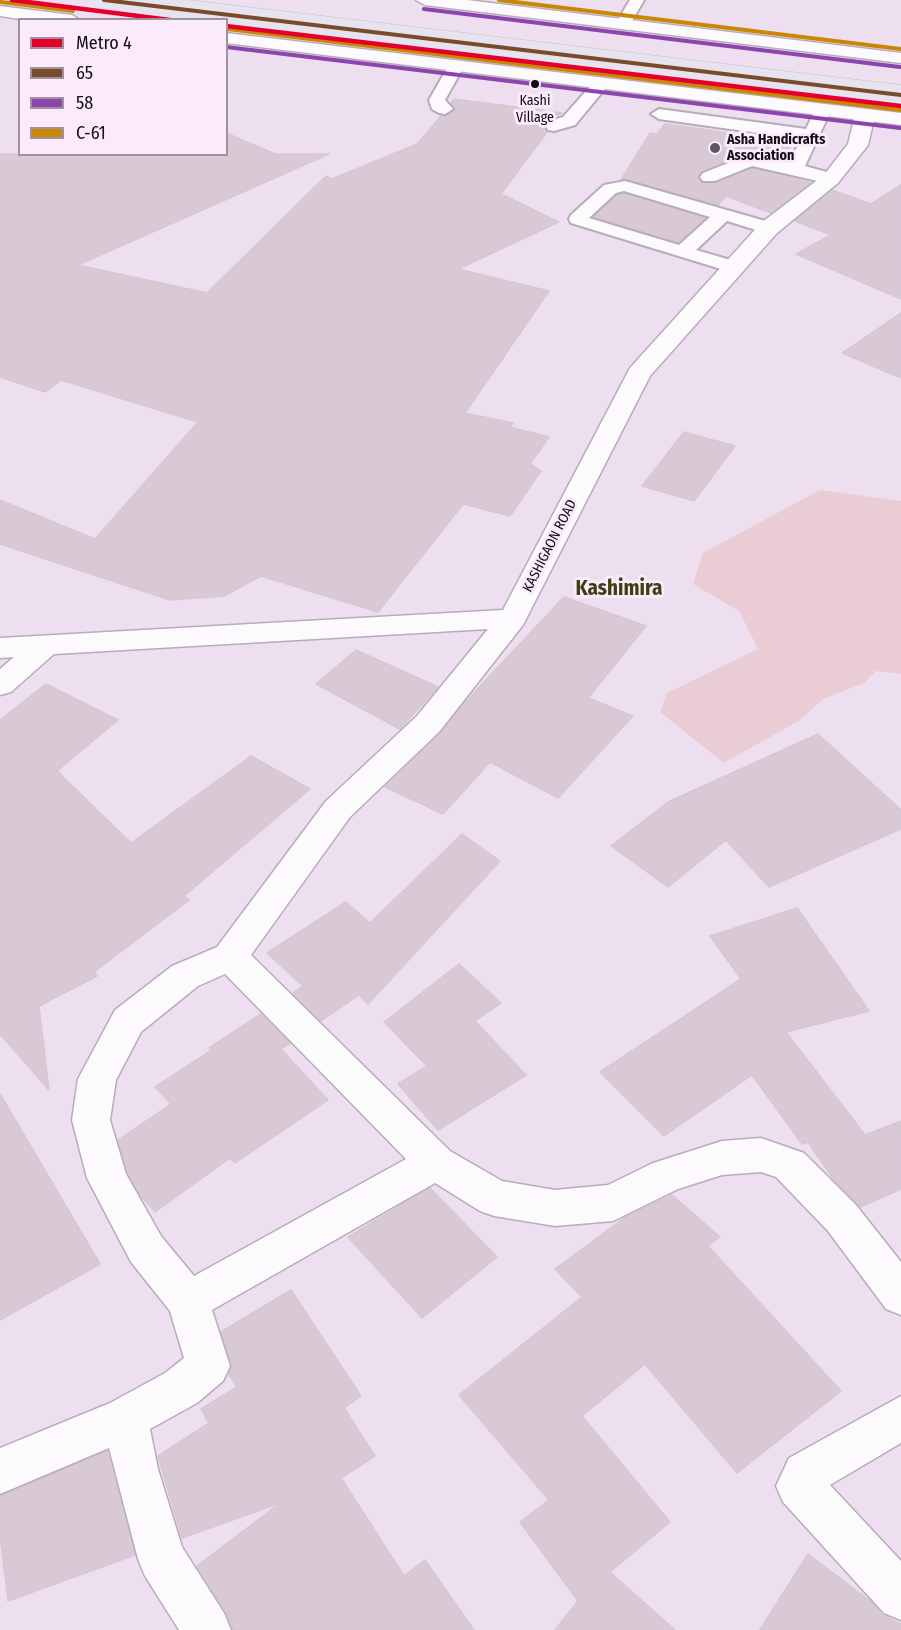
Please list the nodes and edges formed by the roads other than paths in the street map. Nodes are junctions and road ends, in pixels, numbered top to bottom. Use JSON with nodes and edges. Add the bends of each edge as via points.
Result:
{"nodes":[{"id":1,"x":104,"y":0,"type":"edge"},
{"id":2,"x":425,"y":0,"type":"edge"},
{"id":3,"x":637,"y":0,"type":"edge"},
{"id":4,"x":0,"y":11,"type":"edge"},
{"id":5,"x":404,"y":17,"type":"dead end"},
{"id":6,"x":56,"y":18,"type":"edge"},
{"id":7,"x":624,"y":23,"type":"junction"},
{"id":8,"x":228,"y":38,"type":"edge"},
{"id":9,"x":901,"y":58,"type":"edge"},
{"id":10,"x":456,"y":66,"type":"junction"},
{"id":11,"x":901,"y":75,"type":"edge"},
{"id":12,"x":601,"y":84,"type":"junction"},
{"id":13,"x":901,"y":95,"type":"edge"},
{"id":14,"x":445,"y":109,"type":"dead end"},
{"id":15,"x":823,"y":110,"type":"junction"},
{"id":16,"x":865,"y":115,"type":"junction"},
{"id":17,"x":901,"y":119,"type":"edge"},
{"id":18,"x":554,"y":126,"type":"dead end"},
{"id":19,"x":649,"y":129,"type":"dead end"},
{"id":20,"x":812,"y":135,"type":"junction"},
{"id":21,"x":795,"y":169,"type":"junction"},
{"id":22,"x":709,"y":177,"type":"dead end"},
{"id":23,"x":831,"y":179,"type":"junction"},
{"id":24,"x":723,"y":215,"type":"junction"},
{"id":25,"x":768,"y":228,"type":"junction"},
{"id":26,"x":682,"y":252,"type":"junction"},
{"id":27,"x":734,"y":267,"type":"junction"},
{"id":28,"x":513,"y":618,"type":"junction"},
{"id":29,"x":46,"y":645,"type":"junction"},
{"id":30,"x":0,"y":648,"type":"edge"},
{"id":31,"x":0,"y":685,"type":"edge"},
{"id":32,"x":230,"y":957,"type":"junction"},
{"id":33,"x":436,"y":1163,"type":"junction"},
{"id":34,"x":901,"y":1296,"type":"edge"},
{"id":35,"x":188,"y":1301,"type":"junction"},
{"id":36,"x":126,"y":1418,"type":"junction"},
{"id":37,"x":901,"y":1418,"type":"edge"},
{"id":38,"x":0,"y":1471,"type":"edge"},
{"id":39,"x":901,"y":1596,"type":"edge"},
{"id":40,"x":207,"y":1630,"type":"edge"}],
"edges":[{"from":1,"to":13,"type":"highway","bridge":true},
{"from":2,"to":7,"type":"street"},
{"from":3,"to":7,"type":"lane"},
{"from":4,"to":6,"type":"street"},
{"from":5,"to":11,"type":"highway"},
{"from":7,"to":9,"type":"street"},
{"from":8,"to":10,"type":"street"},
{"from":9,"to":16,"type":"street","name":"KASHIGAON ROAD"},
{"from":10,"to":12,"type":"street"},
{"from":10,"to":14,"type":"lane","via":[[437,100]]},
{"from":12,"to":15,"type":"street"},
{"from":12,"to":18,"type":"lane","via":[[569,121]]},
{"from":15,"to":16,"type":"street"},
{"from":15,"to":20,"type":"lane"},
{"from":16,"to":17,"type":"street"},
{"from":16,"to":23,"type":"street","name":"KASHIGAON ROAD","via":[[858,145]]},
{"from":19,"to":20,"type":"lane","via":[[660,111]]},
{"from":20,"to":21,"type":"lane"},
{"from":21,"to":22,"type":"lane","via":[[752,161]]},
{"from":21,"to":23,"type":"lane"},
{"from":23,"to":25,"type":"street","name":"KASHIGAON ROAD"},
{"from":24,"to":25,"type":"lane"},
{"from":24,"to":26,"type":"lane"},
{"from":24,"to":26,"type":"lane","via":[[625,186],[610,189],[578,219]]},
{"from":25,"to":27,"type":"street","name":"KASHIGAON ROAD"},
{"from":26,"to":27,"type":"lane"},
{"from":27,"to":28,"type":"street","name":"KASHIGAON ROAD","via":[[639,373]]},
{"from":28,"to":29,"type":"street"},
{"from":28,"to":32,"type":"street","name":"KASHIGAON ROAD","via":[[428,724],[338,809]]},
{"from":29,"to":30,"type":"street"},
{"from":29,"to":31,"type":"street"},
{"from":32,"to":33,"type":"street"},
{"from":32,"to":35,"type":"street","via":[[185,976],[128,1021],[97,1079],[92,1120],[106,1178],[146,1249]]},
{"from":33,"to":34,"type":"street","via":[[494,1198],[555,1208],[613,1203],[667,1175],[722,1158],[761,1155],[790,1165],[842,1218]]},
{"from":33,"to":35,"type":"street"},
{"from":35,"to":36,"type":"street","via":[[208,1366],[181,1388]]},
{"from":36,"to":38,"type":"street"},
{"from":36,"to":40,"type":"street","via":[[135,1469],[162,1559]]},
{"from":37,"to":39,"type":"street","via":[[805,1474],[799,1486]]}]}
